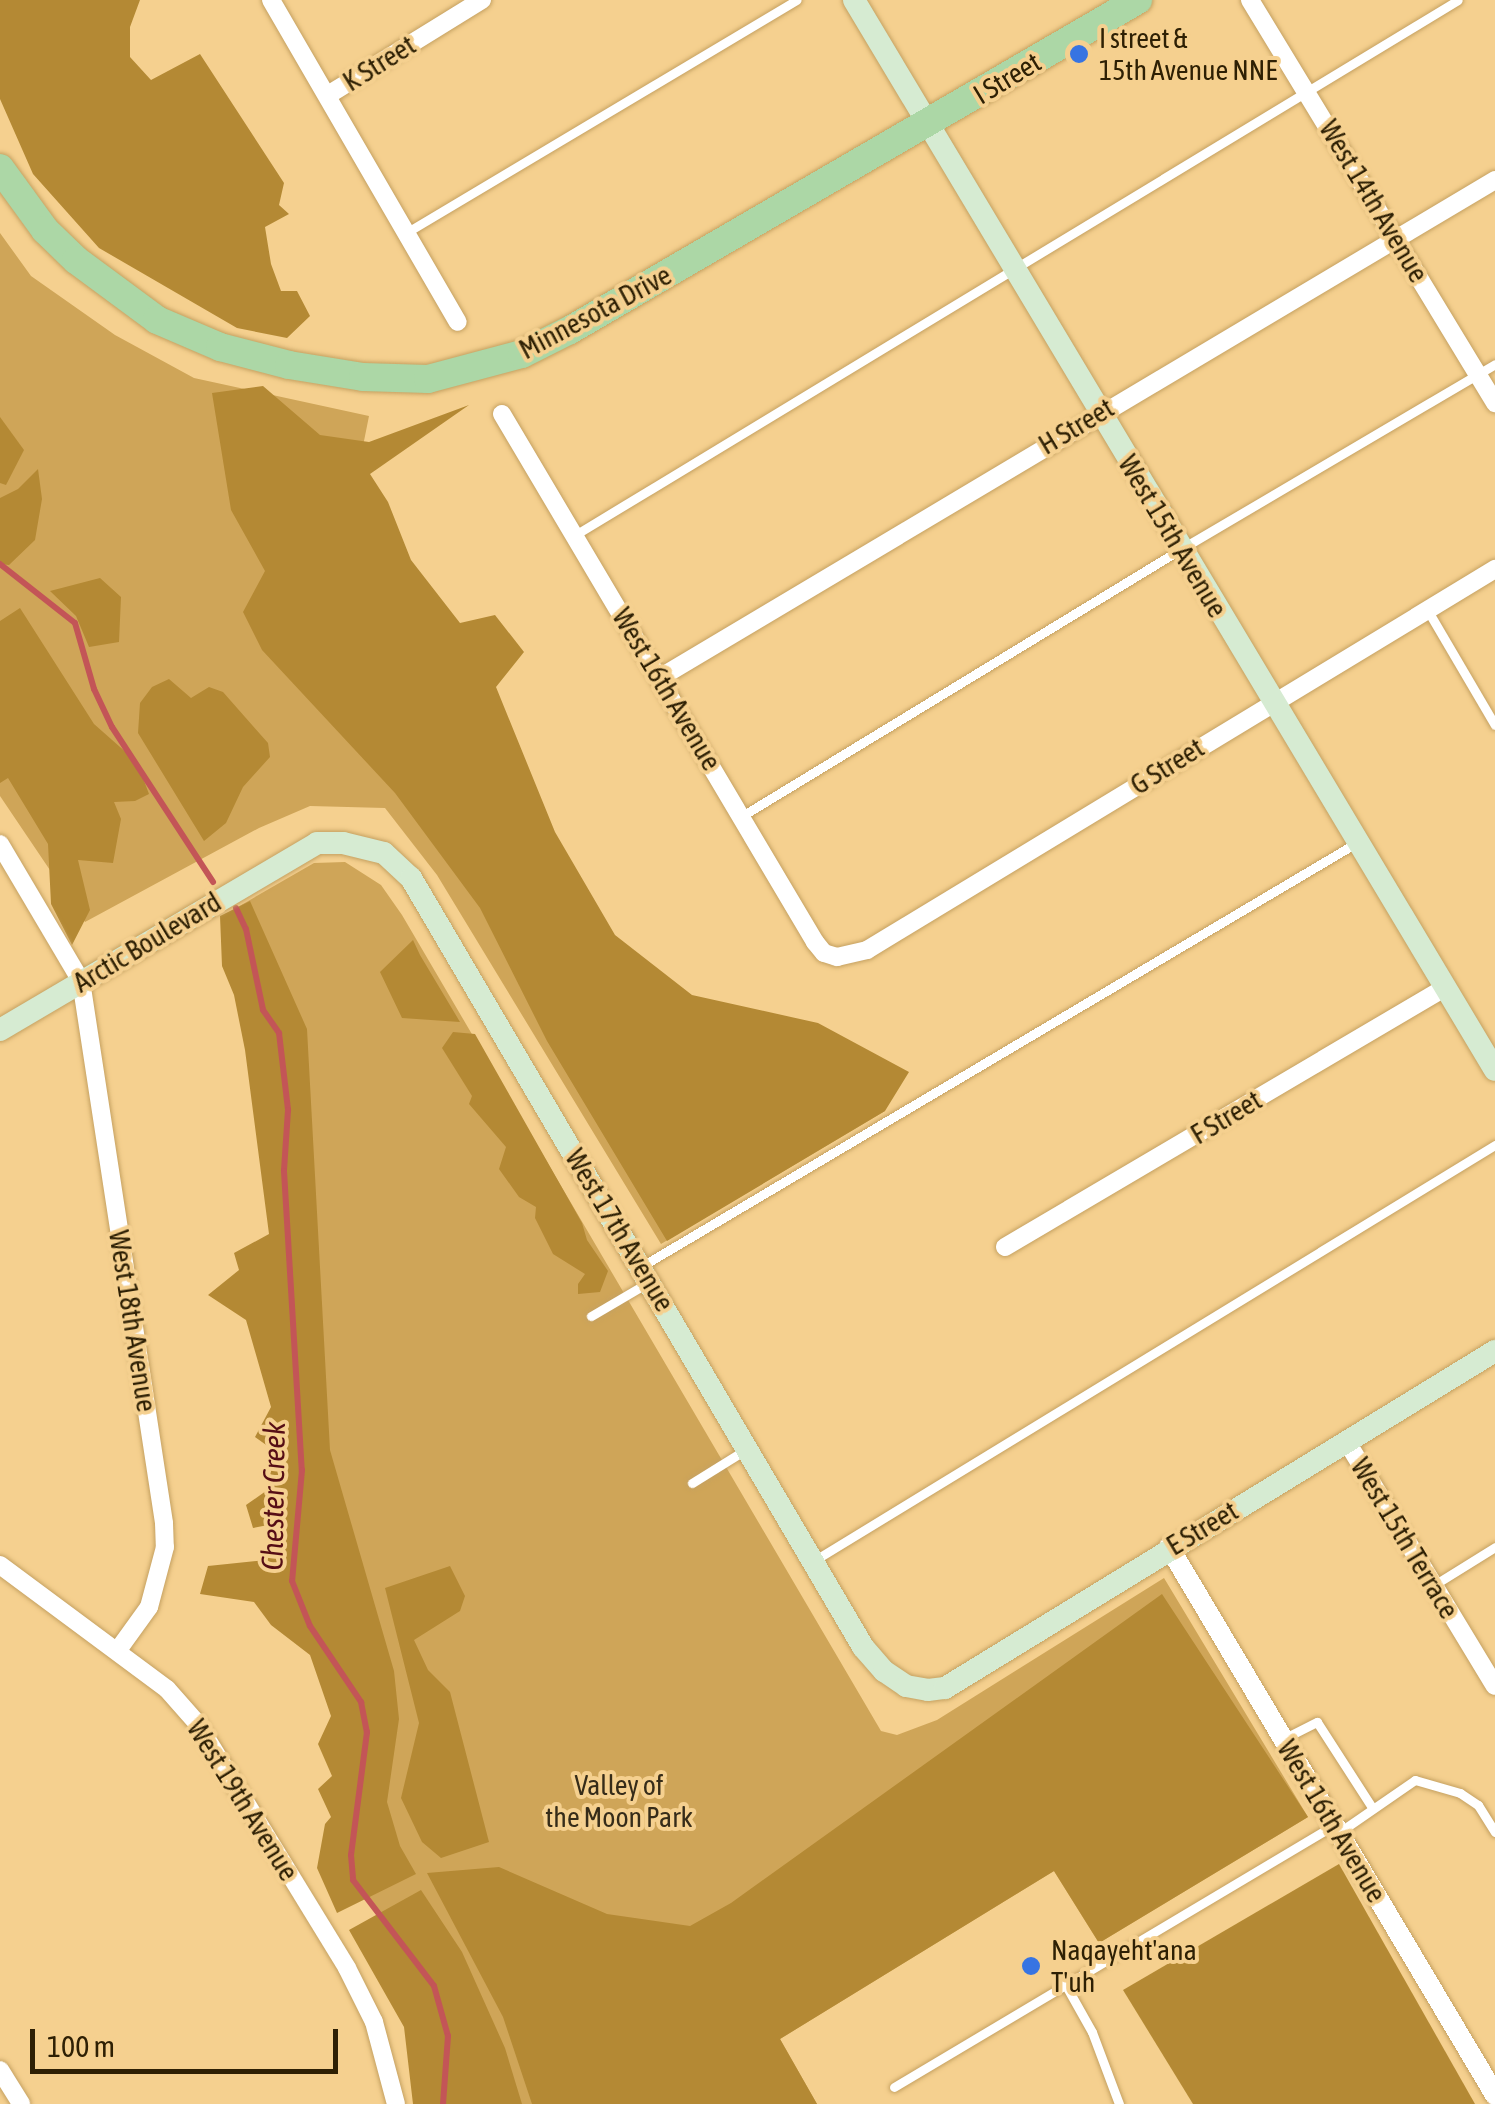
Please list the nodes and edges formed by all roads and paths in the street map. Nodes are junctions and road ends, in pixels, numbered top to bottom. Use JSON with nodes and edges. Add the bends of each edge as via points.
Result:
{"nodes":[{"id":1,"x":270,"y":0,"type":"edge"},
{"id":2,"x":797,"y":0,"type":"edge"},
{"id":3,"x":854,"y":0,"type":"edge"},
{"id":4,"x":1138,"y":0,"type":"edge"},
{"id":5,"x":1250,"y":0,"type":"edge"},
{"id":6,"x":1458,"y":0,"type":"edge"},
{"id":7,"x":472,"y":2,"type":"edge"},
{"id":8,"x":1306,"y":90,"type":"junction"},
{"id":9,"x":328,"y":95,"type":"junction"},
{"id":10,"x":928,"y":125,"type":"junction"},
{"id":11,"x":0,"y":168,"type":"edge"},
{"id":12,"x":1495,"y":180,"type":"edge"},
{"id":13,"x":0,"y":186,"type":"edge"},
{"id":14,"x":45,"y":230,"type":"junction"},
{"id":15,"x":403,"y":234,"type":"junction"},
{"id":16,"x":1398,"y":238,"type":"junction"},
{"id":17,"x":1012,"y":268,"type":"junction"},
{"id":18,"x":458,"y":322,"type":"dead end"},
{"id":19,"x":1495,"y":364,"type":"edge"},
{"id":20,"x":1478,"y":374,"type":"junction"},
{"id":21,"x":1495,"y":404,"type":"edge"},
{"id":22,"x":1098,"y":412,"type":"junction"},
{"id":23,"x":502,"y":414,"type":"dead end"},
{"id":24,"x":575,"y":535,"type":"junction"},
{"id":25,"x":1180,"y":549,"type":"junction"},
{"id":26,"x":1495,"y":569,"type":"edge"},
{"id":27,"x":1427,"y":610,"type":"junction"},
{"id":28,"x":661,"y":677,"type":"junction"},
{"id":29,"x":1273,"y":700,"type":"junction"},
{"id":30,"x":1495,"y":725,"type":"edge"},
{"id":31,"x":742,"y":816,"type":"junction"},
{"id":32,"x":1358,"y":842,"type":"junction"},
{"id":33,"x":0,"y":844,"type":"edge"},
{"id":34,"x":293,"y":855,"type":"joint"},
{"id":35,"x":837,"y":957,"type":"joint"},
{"id":36,"x":82,"y":981,"type":"junction"},
{"id":37,"x":1446,"y":986,"type":"junction"},
{"id":38,"x":0,"y":1030,"type":"edge"},
{"id":39,"x":1495,"y":1070,"type":"edge"},
{"id":40,"x":1495,"y":1145,"type":"edge"},
{"id":41,"x":1006,"y":1247,"type":"dead end"},
{"id":42,"x":646,"y":1273,"type":"junction"},
{"id":43,"x":591,"y":1316,"type":"dead end"},
{"id":44,"x":1495,"y":1350,"type":"edge"},
{"id":45,"x":1346,"y":1442,"type":"junction"},
{"id":46,"x":748,"y":1449,"type":"junction"},
{"id":47,"x":692,"y":1483,"type":"dead end"},
{"id":48,"x":1495,"y":1547,"type":"edge"},
{"id":49,"x":1169,"y":1548,"type":"junction"},
{"id":50,"x":813,"y":1561,"type":"junction"},
{"id":51,"x":0,"y":1565,"type":"edge"},
{"id":52,"x":1434,"y":1585,"type":"junction"},
{"id":53,"x":118,"y":1650,"type":"junction"},
{"id":54,"x":906,"y":1686,"type":"joint"},
{"id":55,"x":1495,"y":1686,"type":"edge"},
{"id":56,"x":1283,"y":1739,"type":"junction"},
{"id":57,"x":1373,"y":1809,"type":"junction"},
{"id":58,"x":1336,"y":1829,"type":"junction"},
{"id":59,"x":1495,"y":1832,"type":"edge"},
{"id":60,"x":1064,"y":1984,"type":"junction"},
{"id":61,"x":0,"y":2070,"type":"edge"},
{"id":62,"x":894,"y":2087,"type":"dead end"},
{"id":63,"x":1495,"y":2095,"type":"edge"},
{"id":64,"x":21,"y":2104,"type":"edge"},
{"id":65,"x":396,"y":2104,"type":"edge"},
{"id":66,"x":1119,"y":2104,"type":"edge"}],
"edges":[{"from":1,"to":9,"type":"street"},
{"from":2,"to":15,"type":"lane"},
{"from":3,"to":10,"type":"main road","name":"West 15th Avenue"},
{"from":4,"to":10,"type":"main road","name":"I Street"},
{"from":5,"to":8,"type":"street","name":"West 14th Avenue"},
{"from":6,"to":8,"type":"lane"},
{"from":7,"to":9,"type":"street","name":"K Street"},
{"from":8,"to":16,"type":"street","name":"West 14th Avenue"},
{"from":8,"to":17,"type":"lane"},
{"from":9,"to":15,"type":"street"},
{"from":10,"to":14,"type":"main road","name":"Minnesota Drive","via":[[570,330],[522,354],[428,379],[362,377],[220,348],[157,320]]},
{"from":10,"to":17,"type":"main road","name":"West 15th Avenue"},
{"from":11,"to":14,"type":"main road","name":"Minnesota Drive"},
{"from":12,"to":16,"type":"street","name":"H Street"},
{"from":13,"to":14,"type":"main road"},
{"from":15,"to":18,"type":"street"},
{"from":16,"to":20,"type":"street","name":"West 14th Avenue"},
{"from":16,"to":22,"type":"street","name":"H Street"},
{"from":17,"to":22,"type":"main road","name":"West 15th Avenue"},
{"from":17,"to":24,"type":"lane"},
{"from":19,"to":20,"type":"lane"},
{"from":20,"to":21,"type":"street","name":"West 14th Avenue"},
{"from":20,"to":25,"type":"lane"},
{"from":22,"to":25,"type":"main road","name":"West 15th Avenue"},
{"from":22,"to":28,"type":"street","name":"H Street"},
{"from":23,"to":24,"type":"street","name":"West 16th Avenue"},
{"from":24,"to":28,"type":"street","name":"West 16th Avenue"},
{"from":25,"to":29,"type":"main road","name":"West 15th Avenue"},
{"from":25,"to":31,"type":"lane"},
{"from":26,"to":27,"type":"street","name":"G Street"},
{"from":27,"to":29,"type":"street","name":"G Street"},
{"from":27,"to":30,"type":"lane"},
{"from":28,"to":31,"type":"street","name":"West 16th Avenue"},
{"from":29,"to":32,"type":"main road","name":"West 15th Avenue"},
{"from":29,"to":35,"type":"street","name":"G Street","via":[[867,950]]},
{"from":31,"to":35,"type":"street","name":"West 16th Avenue","via":[[815,942]]},
{"from":32,"to":37,"type":"main road","name":"West 15th Avenue"},
{"from":32,"to":42,"type":"lane"},
{"from":33,"to":36,"type":"street"},
{"from":34,"to":36,"type":"main road","name":"Arctic Boulevard"},
{"from":34,"to":42,"type":"main road","name":"West 17th Avenue","via":[[342,843],[384,853],[411,878]]},
{"from":36,"to":38,"type":"main road","name":"Arctic Boulevard"},
{"from":36,"to":53,"type":"street","name":"West 18th Avenue","via":[[165,1548],[149,1606]]},
{"from":37,"to":39,"type":"main road","name":"West 15th Avenue"},
{"from":37,"to":41,"type":"street","name":"F Street"},
{"from":40,"to":50,"type":"lane"},
{"from":42,"to":43,"type":"lane"},
{"from":42,"to":46,"type":"main road","name":"West 17th Avenue"},
{"from":44,"to":45,"type":"main road","name":"E Street"},
{"from":45,"to":49,"type":"main road","name":"E Street"},
{"from":45,"to":52,"type":"street","name":"West 15th Terrace"},
{"from":46,"to":47,"type":"lane"},
{"from":46,"to":50,"type":"main road","name":"West 17th Avenue"},
{"from":48,"to":52,"type":"lane"},
{"from":49,"to":54,"type":"main road","name":"E Street","via":[[945,1688]]},
{"from":49,"to":56,"type":"street","name":"West 16th Avenue"},
{"from":50,"to":54,"type":"main road","name":"West 17th Avenue","via":[[862,1647]]},
{"from":51,"to":53,"type":"street","name":"West 19th Avenue"},
{"from":52,"to":55,"type":"street","name":"West 15th Terrace"},
{"from":53,"to":65,"type":"street","name":"West 19th Avenue","via":[[183,1704],[222,1760],[374,2022]]},
{"from":56,"to":57,"type":"lane","via":[[1317,1722]]},
{"from":56,"to":58,"type":"street","name":"West 16th Avenue"},
{"from":57,"to":58,"type":"lane"},
{"from":57,"to":59,"type":"lane","via":[[1415,1780],[1460,1793],[1478,1805]]},
{"from":58,"to":60,"type":"lane"},
{"from":58,"to":63,"type":"street","name":"West 16th Avenue"},
{"from":60,"to":62,"type":"lane"},
{"from":60,"to":66,"type":"lane","via":[[1092,2032]]},
{"from":61,"to":64,"type":"street"}]}
